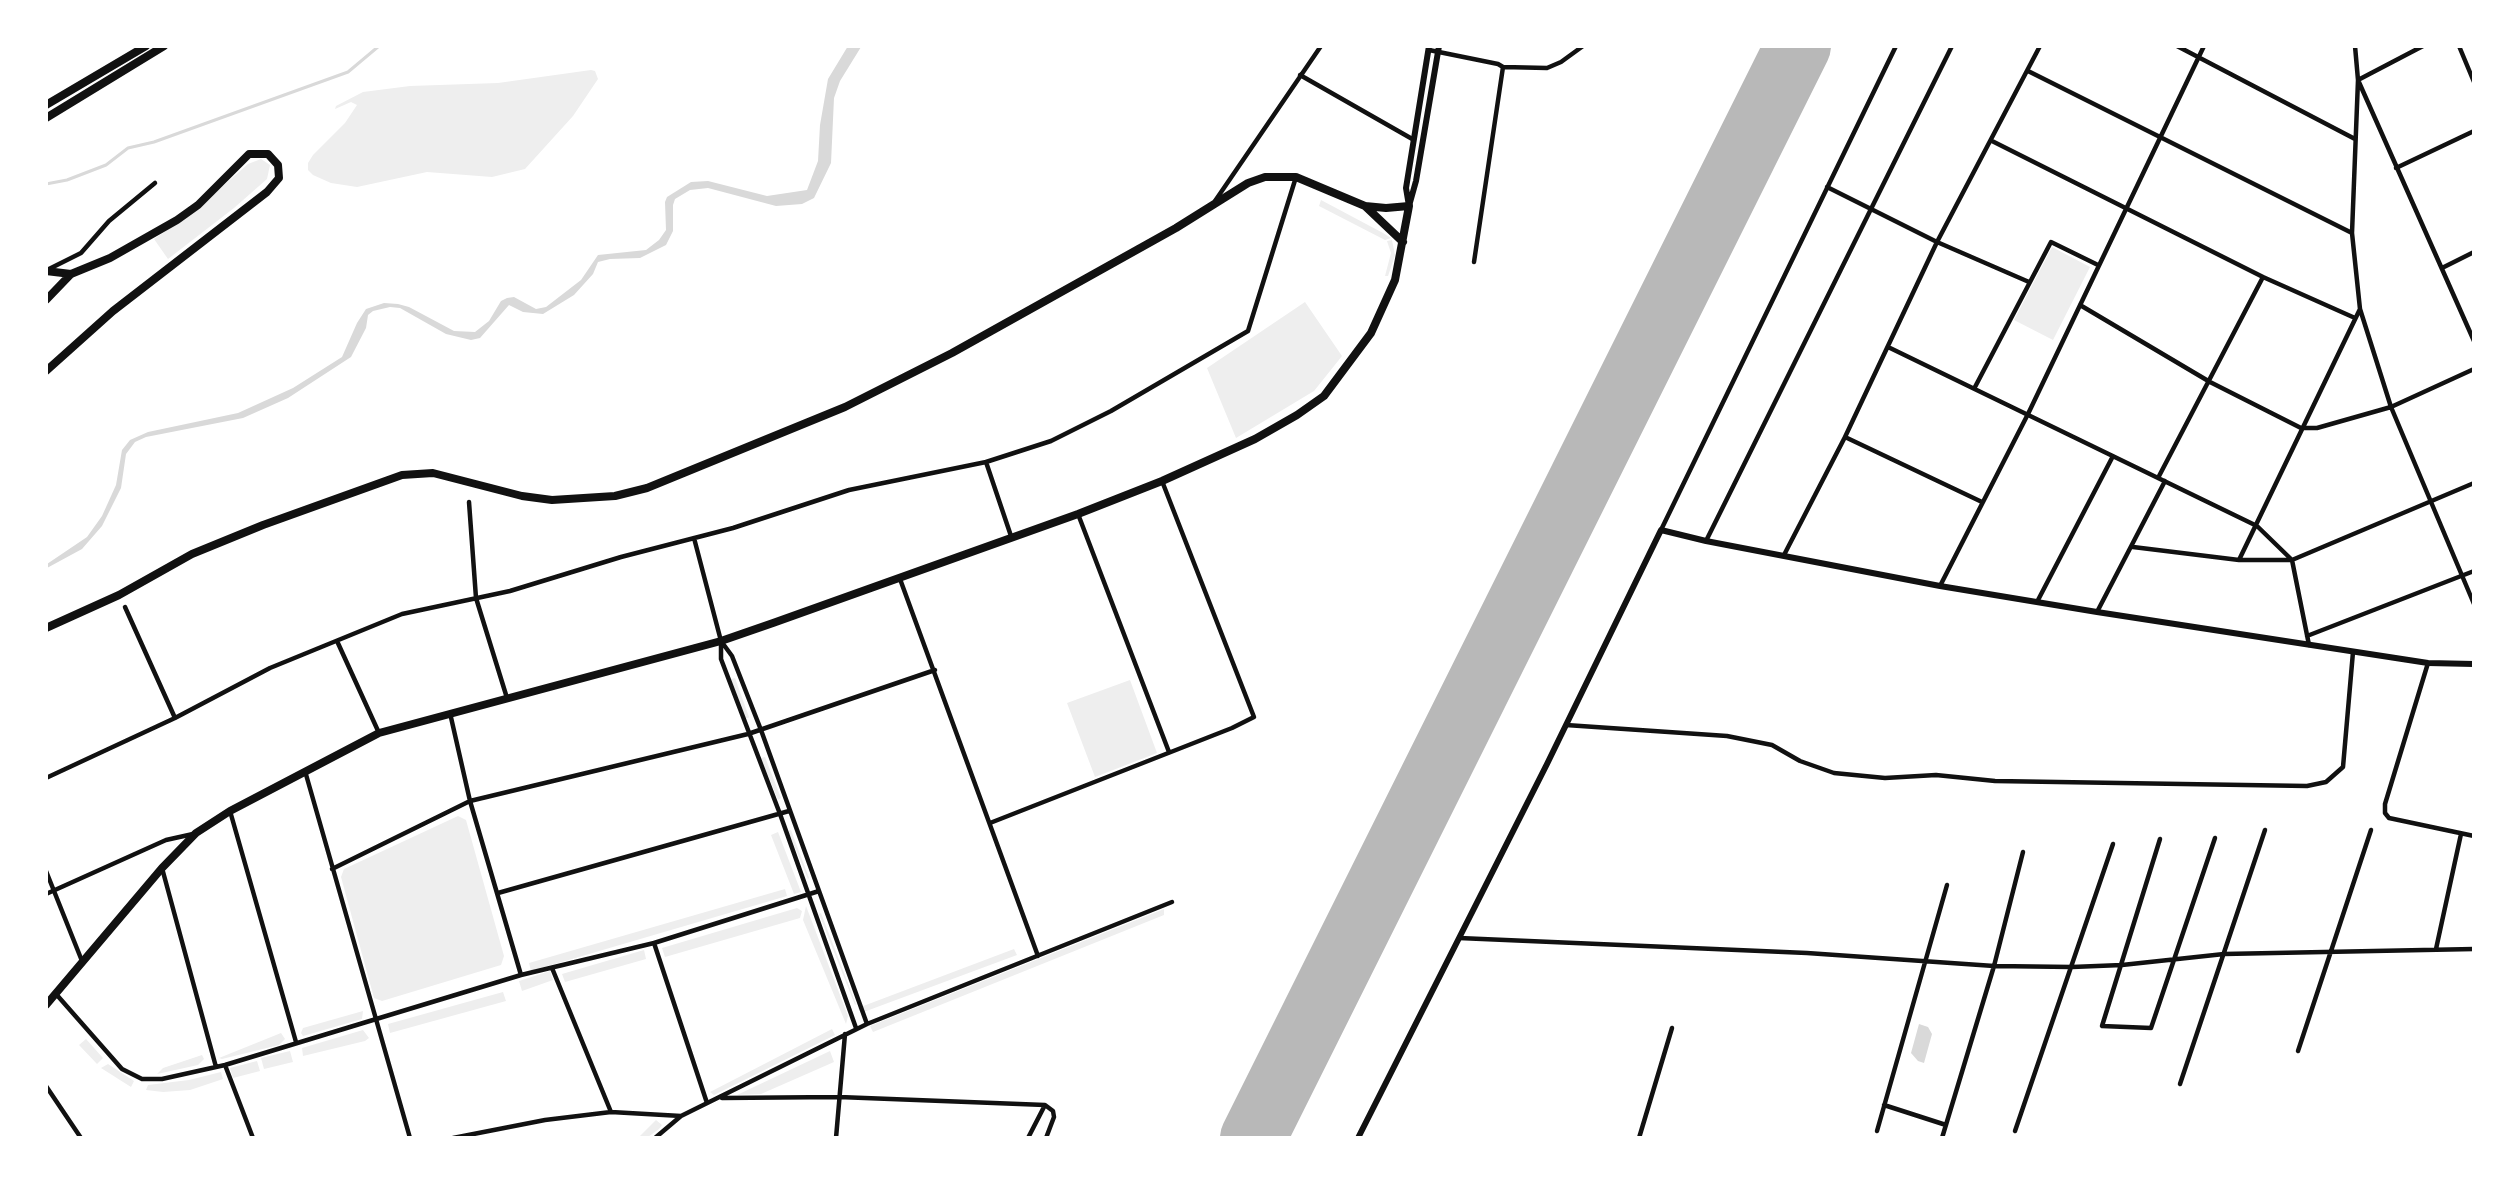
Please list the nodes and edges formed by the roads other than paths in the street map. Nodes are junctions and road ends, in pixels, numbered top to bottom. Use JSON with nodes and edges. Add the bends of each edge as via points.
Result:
{"nodes":[{"id":1,"x":146,"y":46,"type":"edge"},
{"id":2,"x":164,"y":46,"type":"edge"},
{"id":3,"x":1321,"y":46,"type":"edge"},
{"id":4,"x":1583,"y":46,"type":"edge"},
{"id":5,"x":1896,"y":46,"type":"edge"},
{"id":6,"x":1952,"y":46,"type":"edge"},
{"id":7,"x":2040,"y":46,"type":"edge"},
{"id":8,"x":2177,"y":46,"type":"edge"},
{"id":9,"x":2204,"y":46,"type":"edge"},
{"id":10,"x":2355,"y":46,"type":"edge"},
{"id":11,"x":2423,"y":46,"type":"edge"},
{"id":12,"x":2459,"y":46,"type":"edge"},
{"id":13,"x":1429,"y":48,"type":"edge"},
{"id":14,"x":1439,"y":49,"type":"edge"},
{"id":15,"x":2199,"y":57,"type":"junction"},
{"id":16,"x":1503,"y":67,"type":"junction"},
{"id":17,"x":2028,"y":71,"type":"junction"},
{"id":18,"x":1300,"y":75,"type":"junction"},
{"id":19,"x":2358,"y":80,"type":"junction"},
{"id":20,"x":2474,"y":82,"type":"edge"},
{"id":21,"x":46,"y":105,"type":"edge"},
{"id":22,"x":46,"y":118,"type":"edge"},
{"id":23,"x":2474,"y":131,"type":"edge"},
{"id":24,"x":2162,"y":135,"type":"junction"},
{"id":25,"x":2355,"y":139,"type":"junction"},
{"id":26,"x":1414,"y":140,"type":"junction"},
{"id":27,"x":1992,"y":141,"type":"junction"},
{"id":28,"x":2396,"y":168,"type":"junction"},
{"id":29,"x":1296,"y":177,"type":"junction"},
{"id":30,"x":156,"y":183,"type":"dead end"},
{"id":31,"x":1827,"y":187,"type":"junction"},
{"id":32,"x":1213,"y":204,"type":"junction"},
{"id":33,"x":1365,"y":206,"type":"junction"},
{"id":34,"x":1409,"y":206,"type":"junction"},
{"id":35,"x":2127,"y":207,"type":"junction"},
{"id":36,"x":1872,"y":210,"type":"junction"},
{"id":37,"x":2352,"y":233,"type":"junction"},
{"id":38,"x":1403,"y":242,"type":"junction"},
{"id":39,"x":1937,"y":242,"type":"junction"},
{"id":40,"x":2474,"y":252,"type":"edge"},
{"id":41,"x":1474,"y":262,"type":"dead end"},
{"id":42,"x":2098,"y":265,"type":"junction"},
{"id":43,"x":2442,"y":268,"type":"junction"},
{"id":44,"x":46,"y":271,"type":"edge"},
{"id":45,"x":71,"y":274,"type":"junction"},
{"id":46,"x":2264,"y":277,"type":"junction"},
{"id":47,"x":2029,"y":282,"type":"junction"},
{"id":48,"x":46,"y":300,"type":"edge"},
{"id":49,"x":2080,"y":305,"type":"junction"},
{"id":50,"x":2360,"y":309,"type":"junction"},
{"id":51,"x":2355,"y":318,"type":"junction"},
{"id":52,"x":2474,"y":341,"type":"edge"},
{"id":53,"x":1888,"y":347,"type":"junction"},
{"id":54,"x":2474,"y":369,"type":"edge"},
{"id":55,"x":46,"y":371,"type":"edge"},
{"id":56,"x":2210,"y":382,"type":"junction"},
{"id":57,"x":1975,"y":387,"type":"junction"},
{"id":58,"x":2391,"y":407,"type":"junction"},
{"id":59,"x":2028,"y":414,"type":"junction"},
{"id":60,"x":2301,"y":428,"type":"junction"},
{"id":61,"x":1845,"y":437,"type":"junction"},
{"id":62,"x":2113,"y":456,"type":"junction"},
{"id":63,"x":986,"y":462,"type":"junction"},
{"id":64,"x":2158,"y":478,"type":"junction"},
{"id":65,"x":1162,"y":481,"type":"junction"},
{"id":66,"x":2165,"y":481,"type":"junction"},
{"id":67,"x":2474,"y":483,"type":"edge"},
{"id":68,"x":2428,"y":501,"type":"junction"},
{"id":69,"x":469,"y":502,"type":"dead end"},
{"id":70,"x":1982,"y":502,"type":"junction"},
{"id":71,"x":1078,"y":514,"type":"junction"},
{"id":72,"x":2257,"y":526,"type":"junction"},
{"id":73,"x":1661,"y":530,"type":"junction"},
{"id":74,"x":1011,"y":536,"type":"junction"},
{"id":75,"x":694,"y":538,"type":"junction"},
{"id":76,"x":1706,"y":541,"type":"junction"},
{"id":77,"x":2133,"y":547,"type":"junction"},
{"id":78,"x":1784,"y":555,"type":"junction"},
{"id":79,"x":2239,"y":560,"type":"junction"},
{"id":80,"x":2292,"y":560,"type":"junction"},
{"id":81,"x":2474,"y":571,"type":"edge"},
{"id":82,"x":2461,"y":575,"type":"junction"},
{"id":83,"x":900,"y":579,"type":"junction"},
{"id":84,"x":1940,"y":586,"type":"junction"},
{"id":85,"x":476,"y":598,"type":"junction"},
{"id":86,"x":2037,"y":602,"type":"junction"},
{"id":87,"x":2474,"y":604,"type":"edge"},
{"id":88,"x":125,"y":607,"type":"dead end"},
{"id":89,"x":2097,"y":612,"type":"junction"},
{"id":90,"x":46,"y":628,"type":"edge"},
{"id":91,"x":2307,"y":636,"type":"junction"},
{"id":92,"x":337,"y":641,"type":"junction"},
{"id":93,"x":722,"y":641,"type":"junction"},
{"id":94,"x":2309,"y":645,"type":"junction"},
{"id":95,"x":2354,"y":652,"type":"junction"},
{"id":96,"x":2428,"y":663,"type":"junction"},
{"id":97,"x":2474,"y":664,"type":"edge"},
{"id":98,"x":935,"y":670,"type":"junction"},
{"id":99,"x":507,"y":700,"type":"junction"},
{"id":100,"x":450,"y":713,"type":"junction"},
{"id":101,"x":175,"y":718,"type":"junction"},
{"id":102,"x":1566,"y":725,"type":"junction"},
{"id":103,"x":761,"y":730,"type":"junction"},
{"id":104,"x":379,"y":733,"type":"junction"},
{"id":105,"x":748,"y":734,"type":"junction"},
{"id":106,"x":1169,"y":752,"type":"junction"},
{"id":107,"x":305,"y":771,"type":"junction"},
{"id":108,"x":46,"y":778,"type":"edge"},
{"id":109,"x":470,"y":801,"type":"junction"},
{"id":110,"x":231,"y":811,"type":"junction"},
{"id":111,"x":789,"y":811,"type":"junction"},
{"id":112,"x":780,"y":814,"type":"junction"},
{"id":113,"x":990,"y":823,"type":"junction"},
{"id":114,"x":2265,"y":830,"type":"dead end"},
{"id":115,"x":2371,"y":830,"type":"dead end"},
{"id":116,"x":196,"y":833,"type":"junction"},
{"id":117,"x":2462,"y":834,"type":"junction"},
{"id":118,"x":2474,"y":836,"type":"edge"},
{"id":119,"x":2160,"y":838,"type":"dead end"},
{"id":120,"x":2216,"y":838,"type":"dead end"},
{"id":121,"x":2113,"y":844,"type":"dead end"},
{"id":122,"x":2023,"y":852,"type":"dead end"},
{"id":123,"x":162,"y":868,"type":"junction"},
{"id":124,"x":332,"y":869,"type":"junction"},
{"id":125,"x":46,"y":871,"type":"edge"},
{"id":126,"x":1947,"y":885,"type":"dead end"},
{"id":127,"x":53,"y":890,"type":"junction"},
{"id":128,"x":819,"y":891,"type":"junction"},
{"id":129,"x":498,"y":893,"type":"junction"},
{"id":130,"x":46,"y":894,"type":"edge"},
{"id":131,"x":808,"y":895,"type":"junction"},
{"id":132,"x":1172,"y":902,"type":"dead end"},
{"id":133,"x":1459,"y":938,"type":"junction"},
{"id":134,"x":654,"y":943,"type":"junction"},
{"id":135,"x":2474,"y":949,"type":"edge"},
{"id":136,"x":2436,"y":950,"type":"junction"},
{"id":137,"x":2331,"y":951,"type":"junction"},
{"id":138,"x":2224,"y":954,"type":"junction"},
{"id":139,"x":1038,"y":956,"type":"junction"},
{"id":140,"x":2174,"y":958,"type":"junction"},
{"id":141,"x":1923,"y":960,"type":"junction"},
{"id":142,"x":82,"y":961,"type":"junction"},
{"id":143,"x":2122,"y":965,"type":"junction"},
{"id":144,"x":1994,"y":966,"type":"junction"},
{"id":145,"x":2072,"y":967,"type":"junction"},
{"id":146,"x":552,"y":968,"type":"junction"},
{"id":147,"x":522,"y":975,"type":"junction"},
{"id":148,"x":56,"y":994,"type":"junction"},
{"id":149,"x":46,"y":1005,"type":"edge"},
{"id":150,"x":376,"y":1019,"type":"junction"},
{"id":151,"x":867,"y":1024,"type":"junction"},
{"id":152,"x":856,"y":1028,"type":"junction"},
{"id":153,"x":1672,"y":1028,"type":"dead end"},
{"id":154,"x":845,"y":1034,"type":"junction"},
{"id":155,"x":296,"y":1042,"type":"junction"},
{"id":156,"x":2298,"y":1051,"type":"dead end"},
{"id":157,"x":225,"y":1065,"type":"junction"},
{"id":158,"x":216,"y":1067,"type":"junction"},
{"id":159,"x":2180,"y":1084,"type":"dead end"},
{"id":160,"x":46,"y":1086,"type":"edge"},
{"id":161,"x":839,"y":1097,"type":"junction"},
{"id":162,"x":719,"y":1098,"type":"junction"},
{"id":163,"x":706,"y":1103,"type":"junction"},
{"id":164,"x":1045,"y":1105,"type":"junction"},
{"id":165,"x":1884,"y":1105,"type":"junction"},
{"id":166,"x":611,"y":1112,"type":"junction"},
{"id":167,"x":681,"y":1116,"type":"junction"},
{"id":168,"x":1946,"y":1125,"type":"junction"},
{"id":169,"x":1877,"y":1131,"type":"dead end"},
{"id":170,"x":2014,"y":1131,"type":"dead end"},
{"id":171,"x":81,"y":1137,"type":"edge"},
{"id":172,"x":253,"y":1137,"type":"edge"},
{"id":173,"x":410,"y":1137,"type":"edge"},
{"id":174,"x":453,"y":1137,"type":"edge"},
{"id":175,"x":655,"y":1137,"type":"edge"},
{"id":176,"x":836,"y":1137,"type":"edge"},
{"id":177,"x":1028,"y":1137,"type":"edge"},
{"id":178,"x":1046,"y":1137,"type":"edge"},
{"id":179,"x":1358,"y":1137,"type":"edge"},
{"id":180,"x":1639,"y":1137,"type":"edge"},
{"id":181,"x":1942,"y":1137,"type":"edge"}],
"edges":[{"from":1,"to":21,"type":"highway"},
{"from":2,"to":22,"type":"highway"},
{"from":3,"to":18,"type":"street"},
{"from":4,"to":16,"type":"street","via":[[1547,68]]},
{"from":5,"to":31,"type":"street"},
{"from":6,"to":36,"type":"street"},
{"from":7,"to":17,"type":"street"},
{"from":8,"to":15,"type":"street"},
{"from":9,"to":15,"type":"street"},
{"from":10,"to":19,"type":"street"},
{"from":11,"to":19,"type":"street"},
{"from":12,"to":20,"type":"street"},
{"from":13,"to":14,"type":"street"},
{"from":13,"to":26,"type":"street"},
{"from":14,"to":16,"type":"street"},
{"from":14,"to":34,"type":"street"},
{"from":15,"to":24,"type":"street"},
{"from":15,"to":25,"type":"street"},
{"from":16,"to":41,"type":"street"},
{"from":17,"to":24,"type":"street"},
{"from":17,"to":27,"type":"street"},
{"from":18,"to":26,"type":"street"},
{"from":18,"to":32,"type":"street"},
{"from":19,"to":25,"type":"street"},
{"from":19,"to":28,"type":"street"},
{"from":23,"to":28,"type":"street"},
{"from":24,"to":35,"type":"street"},
{"from":24,"to":37,"type":"street"},
{"from":25,"to":37,"type":"street"},
{"from":26,"to":34,"type":"street","via":[[1406,188]]},
{"from":27,"to":35,"type":"street"},
{"from":27,"to":39,"type":"street"},
{"from":28,"to":43,"type":"street"},
{"from":29,"to":32,"type":"highway","via":[[1265,177]]},
{"from":29,"to":33,"type":"highway"},
{"from":29,"to":63,"type":"street","via":[[1248,331],[1112,411],[1051,441]]},
{"from":30,"to":44,"type":"street","via":[[109,221],[81,253]]},
{"from":31,"to":36,"type":"street"},
{"from":31,"to":73,"type":"street"},
{"from":32,"to":90,"type":"highway","via":[[952,353],[845,407],[647,488],[615,496],[552,500],[433,473],[402,475],[192,554],[119,595]]},
{"from":33,"to":34,"type":"highway"},
{"from":33,"to":38,"type":"highway"},
{"from":34,"to":38,"type":"highway"},
{"from":35,"to":42,"type":"street"},
{"from":35,"to":46,"type":"street"},
{"from":36,"to":39,"type":"street"},
{"from":36,"to":76,"type":"street"},
{"from":37,"to":50,"type":"street"},
{"from":38,"to":65,"type":"highway","via":[[1395,280],[1371,333],[1324,396],[1255,439]]},
{"from":39,"to":47,"type":"street"},
{"from":39,"to":53,"type":"street"},
{"from":40,"to":43,"type":"street"},
{"from":42,"to":47,"type":"street","via":[[2051,242]]},
{"from":42,"to":49,"type":"street"},
{"from":43,"to":52,"type":"street"},
{"from":44,"to":45,"type":"highway"},
{"from":45,"to":48,"type":"highway"},
{"from":45,"to":55,"type":"highway","via":[[110,258],[177,220],[198,205],[249,154],[268,154],[278,165],[279,178],[267,192],[113,311]]},
{"from":46,"to":51,"type":"street"},
{"from":46,"to":56,"type":"street"},
{"from":47,"to":57,"type":"street"},
{"from":49,"to":56,"type":"street"},
{"from":49,"to":59,"type":"street"},
{"from":50,"to":51,"type":"street"},
{"from":50,"to":58,"type":"street"},
{"from":51,"to":60,"type":"street"},
{"from":53,"to":57,"type":"street"},
{"from":53,"to":61,"type":"street"},
{"from":54,"to":58,"type":"street"},
{"from":56,"to":60,"type":"street"},
{"from":56,"to":64,"type":"street"},
{"from":57,"to":59,"type":"street"},
{"from":58,"to":60,"type":"street","via":[[2317,428]]},
{"from":58,"to":68,"type":"street"},
{"from":59,"to":62,"type":"street"},
{"from":59,"to":70,"type":"street"},
{"from":60,"to":72,"type":"street"},
{"from":61,"to":70,"type":"street"},
{"from":61,"to":78,"type":"street"},
{"from":62,"to":64,"type":"street"},
{"from":62,"to":86,"type":"street"},
{"from":63,"to":74,"type":"street"},
{"from":63,"to":75,"type":"street","via":[[881,481]]},
{"from":64,"to":66,"type":"street"},
{"from":65,"to":71,"type":"highway"},
{"from":65,"to":106,"type":"street","via":[[1254,717]]},
{"from":66,"to":72,"type":"street"},
{"from":66,"to":77,"type":"street"},
{"from":67,"to":68,"type":"street"},
{"from":68,"to":80,"type":"street"},
{"from":68,"to":82,"type":"street"},
{"from":69,"to":85,"type":"street"},
{"from":70,"to":84,"type":"street"},
{"from":71,"to":74,"type":"highway"},
{"from":71,"to":106,"type":"street"},
{"from":72,"to":79,"type":"street"},
{"from":72,"to":80,"type":"street"},
{"from":73,"to":76,"type":"street"},
{"from":73,"to":102,"type":"street"},
{"from":74,"to":83,"type":"highway"},
{"from":75,"to":85,"type":"street"},
{"from":75,"to":93,"type":"street"},
{"from":76,"to":78,"type":"street"},
{"from":77,"to":79,"type":"street"},
{"from":77,"to":89,"type":"street"},
{"from":78,"to":84,"type":"street"},
{"from":79,"to":80,"type":"street"},
{"from":80,"to":91,"type":"street"},
{"from":81,"to":82,"type":"street"},
{"from":82,"to":87,"type":"street"},
{"from":82,"to":91,"type":"street"},
{"from":83,"to":93,"type":"highway"},
{"from":83,"to":98,"type":"street"},
{"from":84,"to":86,"type":"street"},
{"from":85,"to":92,"type":"street","via":[[402,614]]},
{"from":85,"to":99,"type":"street"},
{"from":86,"to":89,"type":"street"},
{"from":88,"to":101,"type":"street"},
{"from":89,"to":94,"type":"street"},
{"from":91,"to":94,"type":"street"},
{"from":92,"to":101,"type":"street","via":[[270,668]]},
{"from":92,"to":104,"type":"street"},
{"from":93,"to":99,"type":"highway"},
{"from":93,"to":103,"type":"street","via":[[732,656]]},
{"from":93,"to":105,"type":"street","via":[[721,659]]},
{"from":94,"to":95,"type":"street"},
{"from":95,"to":96,"type":"street"},
{"from":95,"to":102,"type":"street","via":[[2343,767],[2326,782],[2307,786],[1995,781],[1936,775],[1884,778],[1834,773],[1800,761],[1772,745],[1727,736]]},
{"from":96,"to":97,"type":"street"},
{"from":96,"to":117,"type":"street","via":[[2385,813],[2389,818]]},
{"from":98,"to":103,"type":"street"},
{"from":98,"to":113,"type":"street"},
{"from":99,"to":100,"type":"highway"},
{"from":100,"to":104,"type":"highway"},
{"from":100,"to":109,"type":"street"},
{"from":101,"to":108,"type":"street"},
{"from":102,"to":133,"type":"street"},
{"from":103,"to":105,"type":"street"},
{"from":103,"to":111,"type":"street"},
{"from":104,"to":107,"type":"highway"},
{"from":105,"to":109,"type":"street"},
{"from":105,"to":112,"type":"street"},
{"from":106,"to":113,"type":"street"},
{"from":107,"to":110,"type":"highway"},
{"from":107,"to":124,"type":"street"},
{"from":109,"to":124,"type":"street"},
{"from":109,"to":129,"type":"street"},
{"from":110,"to":116,"type":"highway"},
{"from":110,"to":155,"type":"street"},
{"from":111,"to":112,"type":"street"},
{"from":111,"to":128,"type":"street"},
{"from":112,"to":129,"type":"street"},
{"from":112,"to":131,"type":"street"},
{"from":113,"to":139,"type":"street"},
{"from":114,"to":138,"type":"street"},
{"from":115,"to":137,"type":"street"},
{"from":116,"to":123,"type":"highway"},
{"from":116,"to":127,"type":"street","via":[[166,840]]},
{"from":117,"to":118,"type":"street"},
{"from":117,"to":136,"type":"street"},
{"from":119,"to":143,"type":"street"},
{"from":120,"to":140,"type":"street"},
{"from":121,"to":145,"type":"street"},
{"from":122,"to":144,"type":"street"},
{"from":123,"to":142,"type":"highway"},
{"from":123,"to":158,"type":"street"},
{"from":124,"to":150,"type":"street"},
{"from":125,"to":127,"type":"street"},
{"from":126,"to":141,"type":"street"},
{"from":127,"to":130,"type":"street"},
{"from":127,"to":142,"type":"street"},
{"from":128,"to":131,"type":"street"},
{"from":128,"to":151,"type":"street"},
{"from":129,"to":147,"type":"street"},
{"from":131,"to":134,"type":"street"},
{"from":131,"to":152,"type":"street"},
{"from":132,"to":139,"type":"street"},
{"from":133,"to":141,"type":"street"},
{"from":133,"to":179,"type":"street"},
{"from":134,"to":146,"type":"street"},
{"from":134,"to":163,"type":"street"},
{"from":135,"to":136,"type":"street"},
{"from":136,"to":137,"type":"street"},
{"from":137,"to":138,"type":"street"},
{"from":137,"to":156,"type":"street"},
{"from":138,"to":140,"type":"street"},
{"from":138,"to":159,"type":"street"},
{"from":139,"to":151,"type":"street"},
{"from":140,"to":143,"type":"street"},
{"from":140,"to":143,"type":"street","via":[[2151,1028],[2102,1026]]},
{"from":141,"to":144,"type":"street"},
{"from":141,"to":165,"type":"street"},
{"from":142,"to":148,"type":"highway"},
{"from":143,"to":145,"type":"street"},
{"from":144,"to":145,"type":"street"},
{"from":144,"to":168,"type":"street"},
{"from":145,"to":170,"type":"street"},
{"from":146,"to":147,"type":"street"},
{"from":146,"to":166,"type":"street"},
{"from":147,"to":150,"type":"street"},
{"from":148,"to":149,"type":"highway"},
{"from":148,"to":158,"type":"street","via":[[122,1069],[142,1079],[162,1080]]},
{"from":150,"to":155,"type":"street"},
{"from":150,"to":173,"type":"street"},
{"from":151,"to":152,"type":"street"},
{"from":152,"to":154,"type":"street"},
{"from":153,"to":180,"type":"street"},
{"from":154,"to":161,"type":"street"},
{"from":154,"to":162,"type":"street"},
{"from":155,"to":157,"type":"street"},
{"from":157,"to":158,"type":"street"},
{"from":157,"to":172,"type":"street"},
{"from":160,"to":171,"type":"street"},
{"from":161,"to":162,"type":"street"},
{"from":161,"to":164,"type":"street"},
{"from":161,"to":176,"type":"street"},
{"from":162,"to":163,"type":"street"},
{"from":163,"to":167,"type":"street"},
{"from":164,"to":177,"type":"street"},
{"from":164,"to":178,"type":"street","via":[[1054,1114]]},
{"from":165,"to":168,"type":"street"},
{"from":165,"to":169,"type":"street"},
{"from":166,"to":167,"type":"street"},
{"from":166,"to":174,"type":"street"},
{"from":167,"to":175,"type":"street"},
{"from":168,"to":181,"type":"street"}]}
